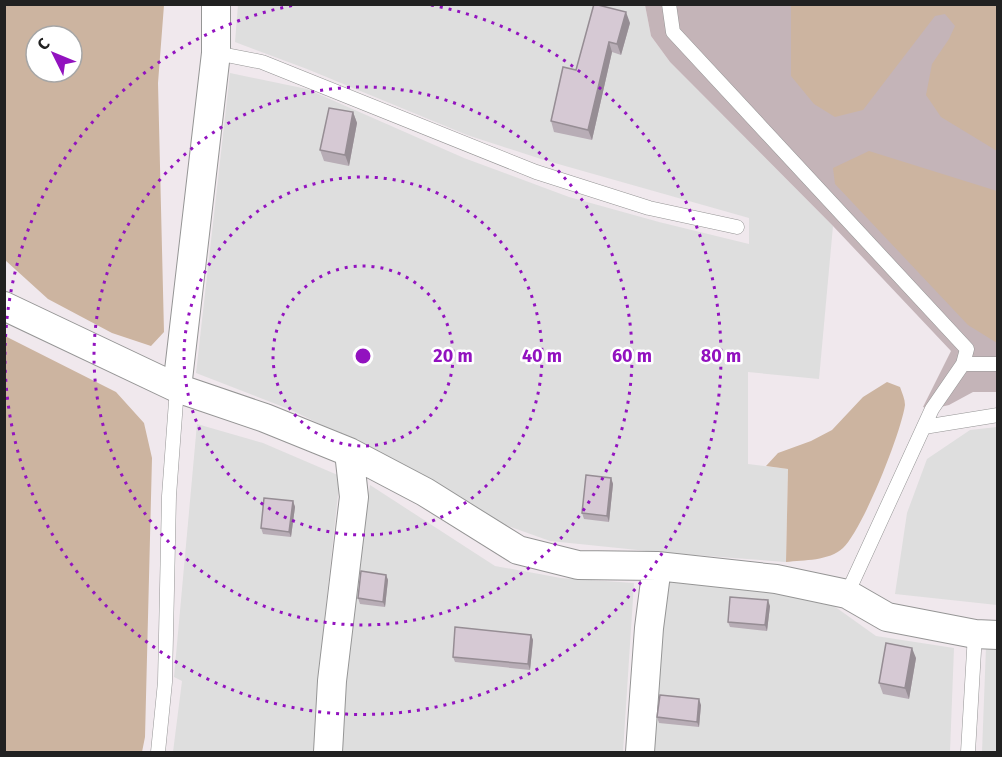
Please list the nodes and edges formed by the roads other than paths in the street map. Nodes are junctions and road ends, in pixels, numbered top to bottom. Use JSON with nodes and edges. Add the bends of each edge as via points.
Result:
{"nodes":[{"id":1,"x":216,"y":4,"type":"edge"},
{"id":2,"x":669,"y":4,"type":"edge"},
{"id":3,"x":216,"y":53,"type":"junction"},
{"id":4,"x":737,"y":227,"type":"dead end"},
{"id":5,"x":4,"y":306,"type":"edge"},
{"id":6,"x":963,"y":364,"type":"junction"},
{"id":7,"x":998,"y":364,"type":"edge"},
{"id":8,"x":177,"y":388,"type":"junction"},
{"id":9,"x":998,"y":415,"type":"edge"},
{"id":10,"x":924,"y":427,"type":"junction"},
{"id":11,"x":349,"y":452,"type":"junction"},
{"id":12,"x":657,"y":567,"type":"junction"},
{"id":13,"x":847,"y":594,"type":"junction"},
{"id":14,"x":986,"y":634,"type":"edge"},
{"id":15,"x":158,"y":753,"type":"edge"},
{"id":16,"x":328,"y":753,"type":"edge"},
{"id":17,"x":640,"y":753,"type":"edge"},
{"id":18,"x":968,"y":753,"type":"edge"}],
"edges":[{"from":1,"to":3,"type":"street"},
{"from":2,"to":6,"type":"lane","via":[[673,32],[967,349]]},
{"from":3,"to":4,"type":"lane","via":[[261,62],[536,172],[649,208]]},
{"from":3,"to":8,"type":"street"},
{"from":5,"to":8,"type":"street"},
{"from":6,"to":7,"type":"lane"},
{"from":6,"to":10,"type":"lane"},
{"from":8,"to":11,"type":"street"},
{"from":8,"to":15,"type":"lane","via":[[169,496],[165,682]]},
{"from":9,"to":10,"type":"lane"},
{"from":10,"to":13,"type":"lane"},
{"from":11,"to":12,"type":"street","via":[[425,492],[518,550],[578,565]]},
{"from":11,"to":16,"type":"street","via":[[354,497],[332,681]]},
{"from":12,"to":13,"type":"street","via":[[776,579]]},
{"from":12,"to":17,"type":"street"},
{"from":13,"to":14,"type":"street","via":[[887,617]]},
{"from":14,"to":18,"type":"lane"}]}
